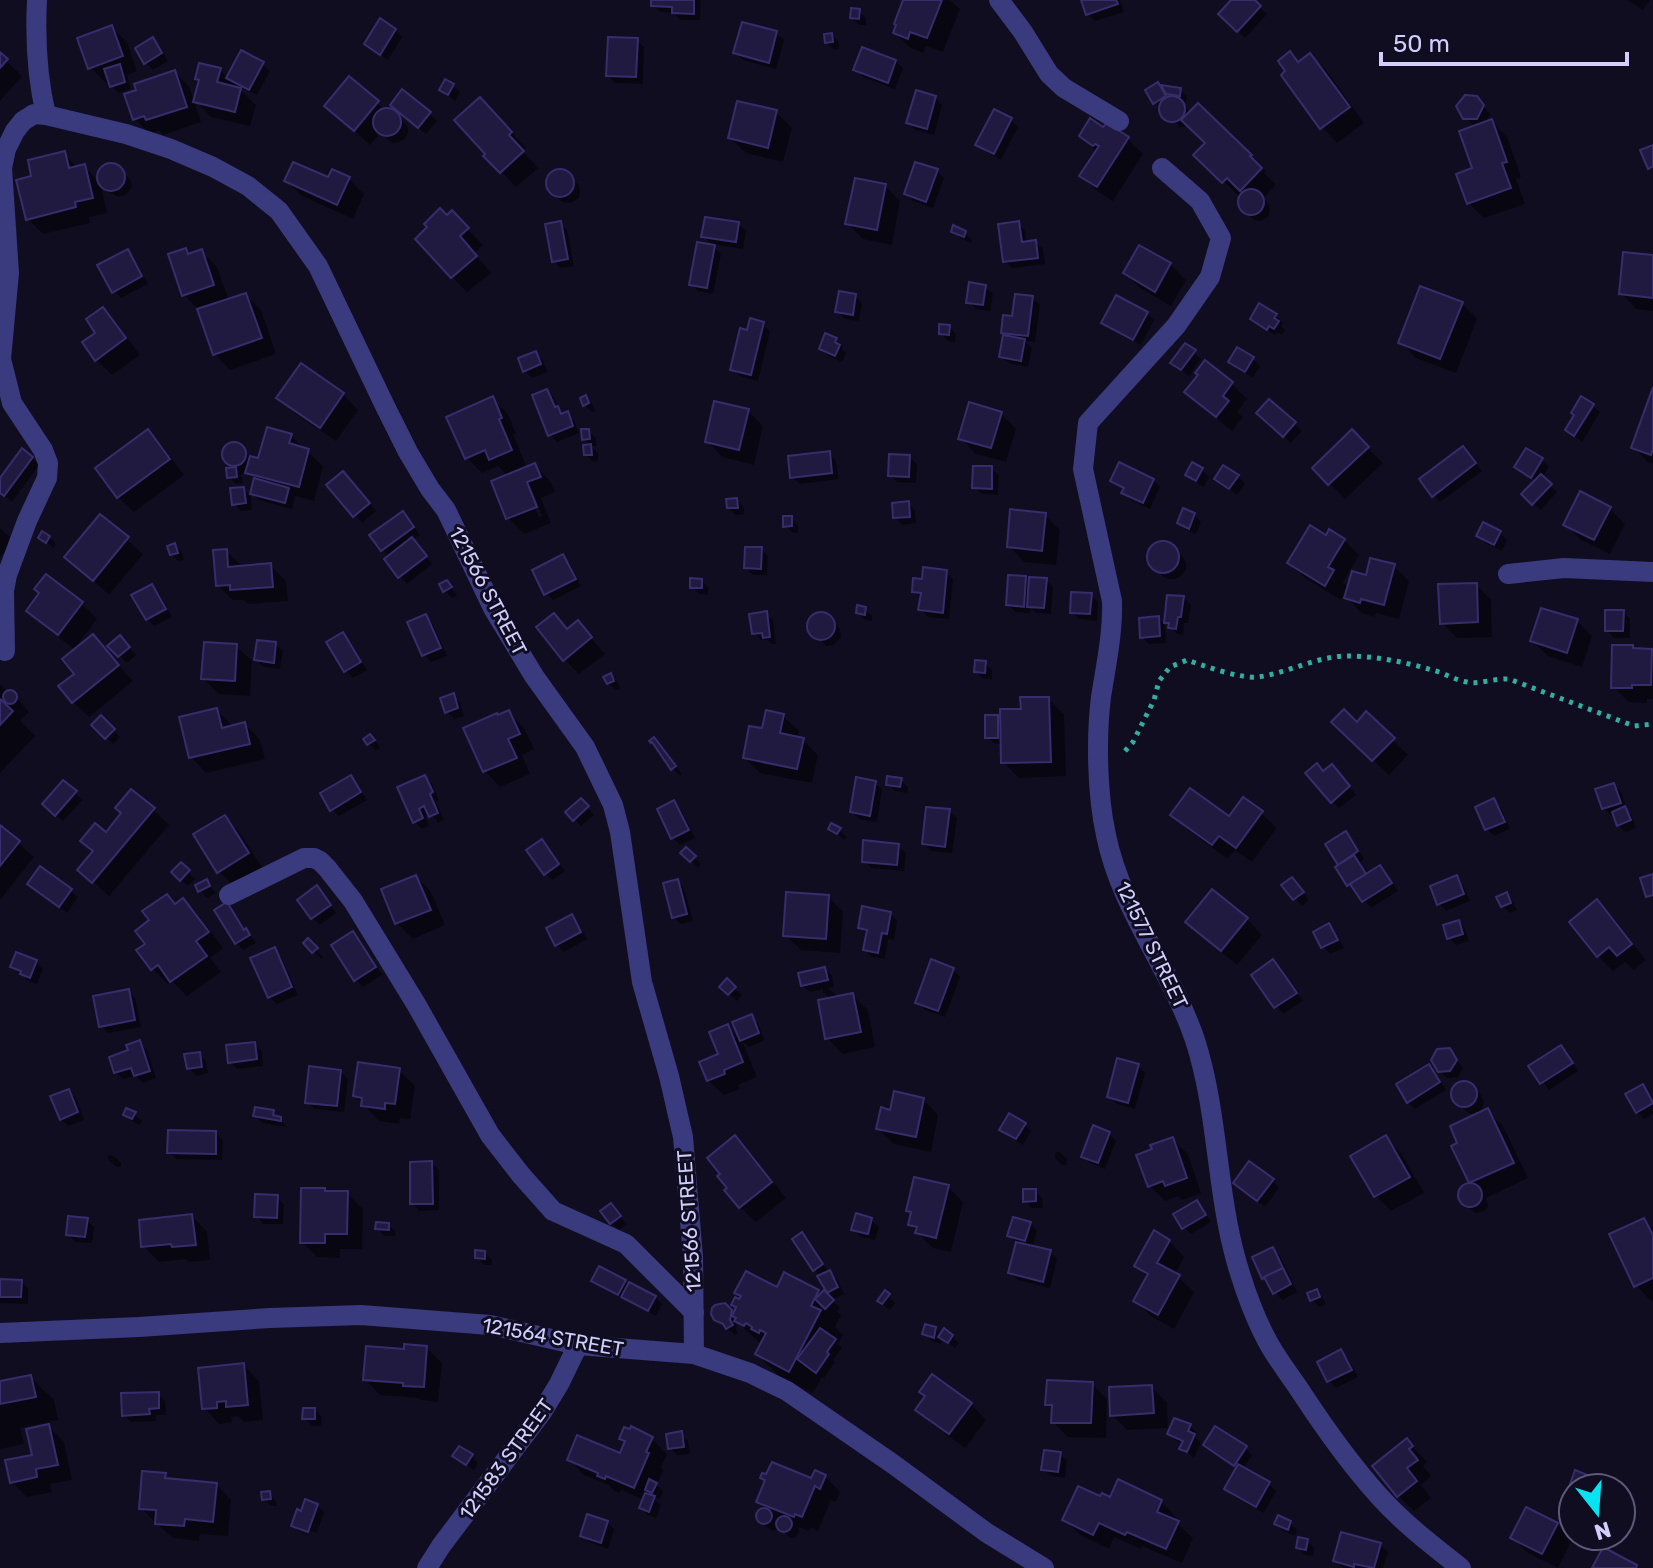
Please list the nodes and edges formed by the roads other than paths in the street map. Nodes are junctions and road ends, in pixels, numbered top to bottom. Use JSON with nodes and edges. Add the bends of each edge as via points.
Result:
{"nodes":[{"id":1,"x":37,"y":0,"type":"edge"},
{"id":2,"x":999,"y":0,"type":"edge"},
{"id":3,"x":46,"y":115,"type":"junction"},
{"id":4,"x":1119,"y":121,"type":"dead end"},
{"id":5,"x":1162,"y":168,"type":"dead end"},
{"id":6,"x":1653,"y":572,"type":"edge"},
{"id":7,"x":1508,"y":574,"type":"dead end"},
{"id":8,"x":5,"y":651,"type":"dead end"},
{"id":9,"x":229,"y":895,"type":"dead end"},
{"id":10,"x":694,"y":1312,"type":"junction"},
{"id":11,"x":0,"y":1333,"type":"edge"},
{"id":12,"x":578,"y":1345,"type":"junction"},
{"id":13,"x":694,"y":1354,"type":"junction"},
{"id":14,"x":427,"y":1568,"type":"edge"},
{"id":15,"x":1044,"y":1568,"type":"edge"},
{"id":16,"x":1461,"y":1568,"type":"edge"}],
"edges":[{"from":1,"to":3,"type":"street","via":[[35,36]]},
{"from":2,"to":4,"type":"street","via":[[1049,74]]},
{"from":3,"to":8,"type":"street","via":[[23,121],[6,149],[2,168],[9,273],[1,359],[12,403],[48,463],[47,478],[7,575]]},
{"from":3,"to":10,"type":"street","name":"121566 STREET","via":[[185,155],[248,186],[279,211],[318,266],[391,418],[446,510],[493,608],[585,747],[620,832],[642,982],[683,1137]]},
{"from":5,"to":16,"type":"street","name":"121577 STREET","via":[[1200,201],[1221,238],[1210,277],[1176,326],[1088,423],[1083,469],[1113,619],[1101,700],[1099,771],[1106,835],[1141,931],[1181,1003],[1207,1081],[1236,1260],[1269,1344],[1356,1470],[1381,1499]]},
{"from":6,"to":7,"type":"street","via":[[1564,568]]},
{"from":9,"to":10,"type":"street","via":[[304,858],[320,861],[353,901],[490,1135],[521,1175],[553,1211],[626,1244]]},
{"from":10,"to":13,"type":"street","name":"121566 STREET"},
{"from":11,"to":12,"type":"street","name":"121564 STREET","via":[[361,1315],[490,1325]]},
{"from":12,"to":13,"type":"street","name":"121564 STREET"},
{"from":12,"to":14,"type":"street","name":"121583 STREET","via":[[542,1412]]},
{"from":13,"to":15,"type":"street","name":"121564 STREET","via":[[787,1391]]}]}
